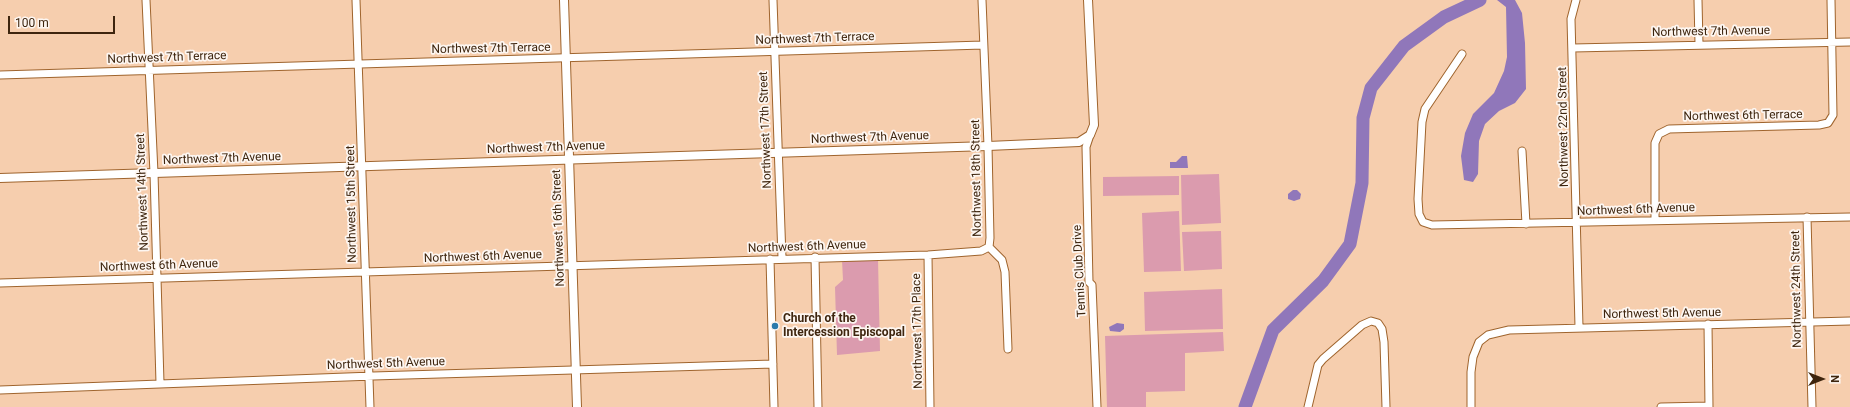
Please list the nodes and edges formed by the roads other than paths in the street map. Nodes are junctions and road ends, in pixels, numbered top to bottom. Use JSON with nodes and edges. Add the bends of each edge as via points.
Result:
{"nodes":[{"id":1,"x":146,"y":0,"type":"edge"},
{"id":2,"x":356,"y":0,"type":"edge"},
{"id":3,"x":564,"y":0,"type":"edge"},
{"id":4,"x":773,"y":0,"type":"edge"},
{"id":5,"x":982,"y":0,"type":"edge"},
{"id":6,"x":1088,"y":0,"type":"edge"},
{"id":7,"x":1576,"y":0,"type":"edge"},
{"id":8,"x":1698,"y":0,"type":"edge"},
{"id":9,"x":1831,"y":0,"type":"edge"},
{"id":10,"x":1832,"y":42,"type":"junction"},
{"id":11,"x":1850,"y":42,"type":"edge"},
{"id":12,"x":1699,"y":44,"type":"junction"},
{"id":13,"x":983,"y":45,"type":"junction"},
{"id":14,"x":1573,"y":48,"type":"junction"},
{"id":15,"x":774,"y":51,"type":"junction"},
{"id":16,"x":1462,"y":54,"type":"dead end"},
{"id":17,"x":566,"y":58,"type":"junction"},
{"id":18,"x":358,"y":63,"type":"junction"},
{"id":19,"x":150,"y":70,"type":"junction"},
{"id":20,"x":0,"y":75,"type":"edge"},
{"id":21,"x":1090,"y":135,"type":"junction"},
{"id":22,"x":988,"y":146,"type":"junction"},
{"id":23,"x":1522,"y":151,"type":"dead end"},
{"id":24,"x":778,"y":153,"type":"junction"},
{"id":25,"x":568,"y":159,"type":"junction"},
{"id":26,"x":362,"y":166,"type":"junction"},
{"id":27,"x":154,"y":173,"type":"junction"},
{"id":28,"x":0,"y":178,"type":"edge"},
{"id":29,"x":1850,"y":217,"type":"edge"},
{"id":30,"x":1807,"y":218,"type":"junction"},
{"id":31,"x":1654,"y":220,"type":"junction"},
{"id":32,"x":1577,"y":223,"type":"junction"},
{"id":33,"x":1526,"y":224,"type":"junction"},
{"id":34,"x":989,"y":247,"type":"junction"},
{"id":35,"x":928,"y":255,"type":"junction"},
{"id":36,"x":815,"y":257,"type":"junction"},
{"id":37,"x":782,"y":258,"type":"junction"},
{"id":38,"x":770,"y":259,"type":"junction"},
{"id":39,"x":573,"y":265,"type":"junction"},
{"id":40,"x":364,"y":271,"type":"junction"},
{"id":41,"x":157,"y":277,"type":"junction"},
{"id":42,"x":0,"y":283,"type":"edge"},
{"id":43,"x":1850,"y":321,"type":"edge"},
{"id":44,"x":1809,"y":322,"type":"junction"},
{"id":45,"x":1708,"y":324,"type":"junction"},
{"id":46,"x":1579,"y":327,"type":"junction"},
{"id":47,"x":1008,"y":349,"type":"dead end"},
{"id":48,"x":773,"y":364,"type":"junction"},
{"id":49,"x":575,"y":369,"type":"junction"},
{"id":50,"x":369,"y":376,"type":"junction"},
{"id":51,"x":160,"y":383,"type":"junction"},
{"id":52,"x":0,"y":390,"type":"edge"},
{"id":53,"x":1709,"y":406,"type":"edge"},
{"id":54,"x":370,"y":407,"type":"edge"},
{"id":55,"x":577,"y":407,"type":"edge"},
{"id":56,"x":774,"y":407,"type":"edge"},
{"id":57,"x":818,"y":407,"type":"edge"},
{"id":58,"x":930,"y":407,"type":"edge"},
{"id":59,"x":1097,"y":407,"type":"edge"},
{"id":60,"x":1308,"y":407,"type":"edge"},
{"id":61,"x":1386,"y":407,"type":"edge"},
{"id":62,"x":1471,"y":407,"type":"edge"},
{"id":63,"x":1661,"y":407,"type":"edge"},
{"id":64,"x":1812,"y":407,"type":"edge"}],
"edges":[{"from":1,"to":19,"type":"street","name":"Northwest 14th Street"},
{"from":2,"to":18,"type":"street","name":"Northwest 15th Street"},
{"from":3,"to":17,"type":"street","name":"Northwest 16th Street"},
{"from":4,"to":15,"type":"street","name":"Northwest 17th Street"},
{"from":5,"to":13,"type":"street","name":"Northwest 18th Street"},
{"from":6,"to":21,"type":"street","via":[[1094,125]]},
{"from":7,"to":14,"type":"street","name":"Northwest 22nd Street","via":[[1571,19]]},
{"from":8,"to":12,"type":"street"},
{"from":9,"to":10,"type":"street"},
{"from":10,"to":11,"type":"street","name":"Northwest 7th Avenue"},
{"from":10,"to":12,"type":"street","name":"Northwest 7th Avenue"},
{"from":10,"to":31,"type":"street","name":"Northwest 6th Terrace","via":[[1833,115],[1828,123],[1669,129],[1659,134],[1655,143]]},
{"from":12,"to":14,"type":"street","name":"Northwest 7th Avenue"},
{"from":13,"to":15,"type":"street","name":"Northwest 7th Terrace"},
{"from":13,"to":22,"type":"street","name":"Northwest 18th Street"},
{"from":14,"to":32,"type":"street","name":"Northwest 22nd Street"},
{"from":15,"to":17,"type":"street","name":"Northwest 7th Terrace"},
{"from":15,"to":24,"type":"street","name":"Northwest 17th Street"},
{"from":16,"to":33,"type":"street","name":"Northwest 6th Avenue","via":[[1424,109],[1419,214],[1423,222],[1432,226]]},
{"from":17,"to":18,"type":"street","name":"Northwest 7th Terrace"},
{"from":17,"to":25,"type":"street","name":"Northwest 16th Street"},
{"from":18,"to":19,"type":"street","name":"Northwest 7th Terrace"},
{"from":18,"to":26,"type":"street","name":"Northwest 15th Street"},
{"from":19,"to":20,"type":"street","name":"Northwest 7th Terrace"},
{"from":19,"to":27,"type":"street","name":"Northwest 14th Street"},
{"from":21,"to":22,"type":"street","name":"Northwest 7th Avenue","via":[[1079,142]]},
{"from":21,"to":59,"type":"street","name":"Tennis Club Drive","via":[[1086,147],[1089,282],[1092,286]]},
{"from":22,"to":24,"type":"street","name":"Northwest 7th Avenue"},
{"from":22,"to":34,"type":"street","name":"Northwest 18th Street"},
{"from":23,"to":33,"type":"street"},
{"from":24,"to":25,"type":"street","name":"Northwest 7th Avenue"},
{"from":24,"to":37,"type":"street","name":"Northwest 17th Street"},
{"from":25,"to":26,"type":"street","name":"Northwest 7th Avenue"},
{"from":25,"to":39,"type":"street","name":"Northwest 16th Street"},
{"from":26,"to":27,"type":"street","name":"Northwest 7th Avenue"},
{"from":26,"to":40,"type":"street","name":"Northwest 15th Street"},
{"from":27,"to":28,"type":"street","name":"Northwest 7th Avenue"},
{"from":27,"to":41,"type":"street","name":"Northwest 14th Street"},
{"from":29,"to":30,"type":"street","name":"Northwest 6th Avenue"},
{"from":30,"to":31,"type":"street","name":"Northwest 6th Avenue"},
{"from":30,"to":44,"type":"street","name":"Northwest 24th Street"},
{"from":31,"to":32,"type":"street","name":"Northwest 6th Avenue"},
{"from":32,"to":33,"type":"street","name":"Northwest 6th Avenue"},
{"from":32,"to":46,"type":"street","name":"Northwest 22nd Street"},
{"from":34,"to":35,"type":"street","name":"Northwest 6th Avenue","via":[[981,251]]},
{"from":34,"to":47,"type":"street","name":"Northwest 18th Street","via":[[1002,260],[1006,272]]},
{"from":35,"to":36,"type":"street","name":"Northwest 6th Avenue"},
{"from":35,"to":58,"type":"street","name":"Northwest 17th Place"},
{"from":36,"to":37,"type":"street","name":"Northwest 6th Avenue"},
{"from":36,"to":57,"type":"street"},
{"from":37,"to":38,"type":"street","name":"Northwest 6th Avenue"},
{"from":38,"to":39,"type":"street","name":"Northwest 6th Avenue"},
{"from":38,"to":48,"type":"street"},
{"from":39,"to":40,"type":"street","name":"Northwest 6th Avenue"},
{"from":39,"to":49,"type":"street","name":"Northwest 16th Street"},
{"from":40,"to":41,"type":"street","name":"Northwest 6th Avenue"},
{"from":40,"to":50,"type":"street","name":"Northwest 15th Street"},
{"from":41,"to":42,"type":"street","name":"Northwest 6th Avenue"},
{"from":41,"to":51,"type":"street","name":"Northwest 14th Street"},
{"from":43,"to":44,"type":"street","name":"Northwest 5th Avenue"},
{"from":44,"to":45,"type":"street","name":"Northwest 5th Avenue"},
{"from":44,"to":64,"type":"street","name":"Northwest 24th Street"},
{"from":45,"to":46,"type":"street","name":"Northwest 5th Avenue"},
{"from":45,"to":53,"type":"street"},
{"from":46,"to":62,"type":"street","name":"Northwest 5th Avenue","via":[[1509,330],[1488,335],[1479,342],[1473,357]]},
{"from":48,"to":49,"type":"street","name":"Northwest 5th Avenue"},
{"from":48,"to":56,"type":"street"},
{"from":49,"to":50,"type":"street","name":"Northwest 5th Avenue"},
{"from":49,"to":55,"type":"street","name":"Northwest 16th Street"},
{"from":50,"to":51,"type":"street","name":"Northwest 5th Avenue"},
{"from":50,"to":54,"type":"street","name":"Northwest 15th Street"},
{"from":51,"to":52,"type":"street","name":"Northwest 5th Avenue"},
{"from":53,"to":63,"type":"street"},
{"from":60,"to":61,"type":"street","via":[[1318,365],[1362,324],[1371,321],[1378,323],[1382,329]]}]}
